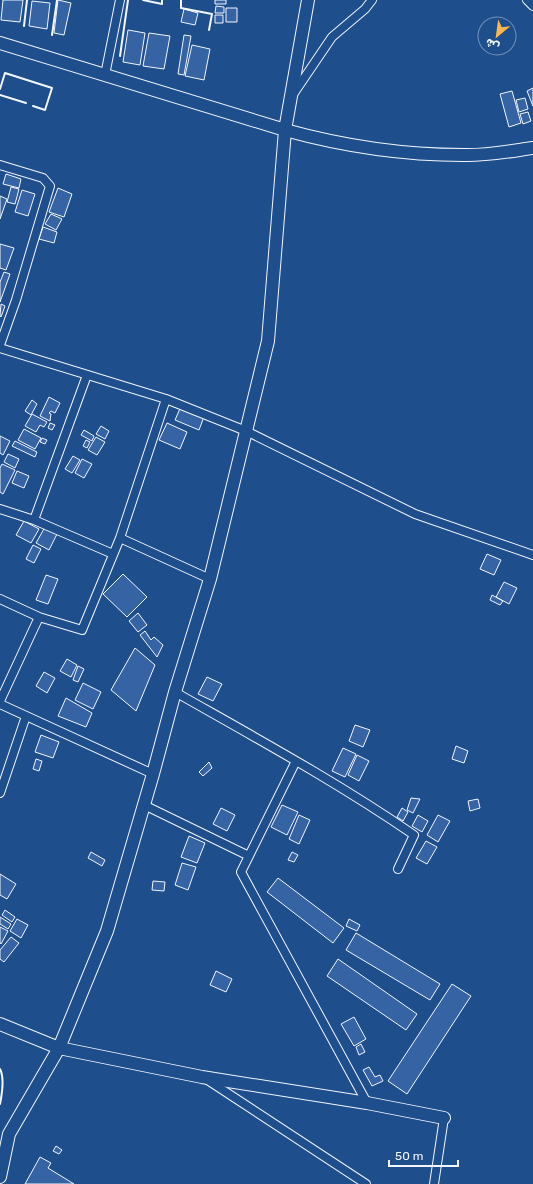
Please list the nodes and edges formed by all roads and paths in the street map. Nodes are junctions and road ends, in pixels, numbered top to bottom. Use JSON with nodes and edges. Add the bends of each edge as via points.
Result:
{"nodes":[{"id":1,"x":120,"y":0,"type":"edge"},
{"id":2,"x":308,"y":0,"type":"edge"},
{"id":3,"x":372,"y":0,"type":"edge"},
{"id":4,"x":527,"y":0,"type":"edge"},
{"id":5,"x":533,"y":6,"type":"edge"},
{"id":6,"x":0,"y":44,"type":"edge"},
{"id":7,"x":105,"y":75,"type":"junction"},
{"id":8,"x":292,"y":96,"type":"junction"},
{"id":9,"x":285,"y":130,"type":"junction"},
{"id":10,"x":533,"y":148,"type":"edge"},
{"id":11,"x":0,"y":165,"type":"edge"},
{"id":12,"x":0,"y":347,"type":"edge"},
{"id":13,"x":87,"y":376,"type":"junction"},
{"id":14,"x":166,"y":399,"type":"junction"},
{"id":15,"x":246,"y":431,"type":"junction"},
{"id":16,"x":0,"y":509,"type":"edge"},
{"id":17,"x":34,"y":520,"type":"junction"},
{"id":18,"x":120,"y":538,"type":"junction"},
{"id":19,"x":113,"y":554,"type":"junction"},
{"id":20,"x":533,"y":555,"type":"edge"},
{"id":21,"x":210,"y":579,"type":"junction"},
{"id":22,"x":0,"y":599,"type":"edge"},
{"id":23,"x":39,"y":617,"type":"junction"},
{"id":24,"x":175,"y":692,"type":"junction"},
{"id":25,"x":0,"y":701,"type":"edge"},
{"id":26,"x":0,"y":704,"type":"edge"},
{"id":27,"x":26,"y":716,"type":"junction"},
{"id":28,"x":296,"y":761,"type":"junction"},
{"id":29,"x":153,"y":774,"type":"junction"},
{"id":30,"x":0,"y":793,"type":"edge"},
{"id":31,"x":144,"y":804,"type":"junction"},
{"id":32,"x":249,"y":856,"type":"junction"},
{"id":33,"x":398,"y":869,"type":"dead end"},
{"id":34,"x":0,"y":1024,"type":"edge"},
{"id":35,"x":59,"y":1048,"type":"junction"},
{"id":36,"x":202,"y":1076,"type":"junction"},
{"id":37,"x":368,"y":1103,"type":"junction"},
{"id":38,"x":444,"y":1118,"type":"joint"},
{"id":39,"x":0,"y":1177,"type":"edge"},
{"id":40,"x":366,"y":1184,"type":"edge"},
{"id":41,"x":434,"y":1184,"type":"edge"}],
"edges":[{"from":1,"to":7,"type":"street"},
{"from":2,"to":8,"type":"street"},
{"from":3,"to":8,"type":"street","via":[[332,37]]},
{"from":4,"to":5,"type":"street"},
{"from":6,"to":7,"type":"street"},
{"from":7,"to":9,"type":"street"},
{"from":8,"to":9,"type":"street"},
{"from":9,"to":10,"type":"street","via":[[321,140],[389,151],[465,156]]},
{"from":9,"to":15,"type":"street","via":[[268,341]]},
{"from":11,"to":12,"type":"street","via":[[43,178],[50,186]]},
{"from":12,"to":13,"type":"street"},
{"from":13,"to":14,"type":"street"},
{"from":13,"to":17,"type":"street"},
{"from":14,"to":15,"type":"street"},
{"from":14,"to":18,"type":"street"},
{"from":15,"to":20,"type":"street","via":[[414,514]]},
{"from":15,"to":21,"type":"street"},
{"from":16,"to":17,"type":"street"},
{"from":17,"to":19,"type":"street"},
{"from":18,"to":19,"type":"street"},
{"from":18,"to":21,"type":"street"},
{"from":19,"to":23,"type":"street","via":[[82,630]]},
{"from":21,"to":24,"type":"street"},
{"from":22,"to":23,"type":"street"},
{"from":23,"to":25,"type":"street"},
{"from":24,"to":28,"type":"street"},
{"from":24,"to":29,"type":"street"},
{"from":26,"to":27,"type":"street"},
{"from":27,"to":29,"type":"street"},
{"from":27,"to":30,"type":"street"},
{"from":28,"to":32,"type":"street"},
{"from":28,"to":33,"type":"street","via":[[414,835]]},
{"from":29,"to":31,"type":"street"},
{"from":31,"to":32,"type":"street"},
{"from":31,"to":35,"type":"street","via":[[107,931]]},
{"from":32,"to":37,"type":"street","via":[[241,872]]},
{"from":34,"to":35,"type":"street"},
{"from":35,"to":36,"type":"street"},
{"from":35,"to":39,"type":"street","via":[[9,1134]]},
{"from":36,"to":37,"type":"street"},
{"from":36,"to":40,"type":"street"},
{"from":37,"to":38,"type":"street"},
{"from":38,"to":41,"type":"street"}]}
